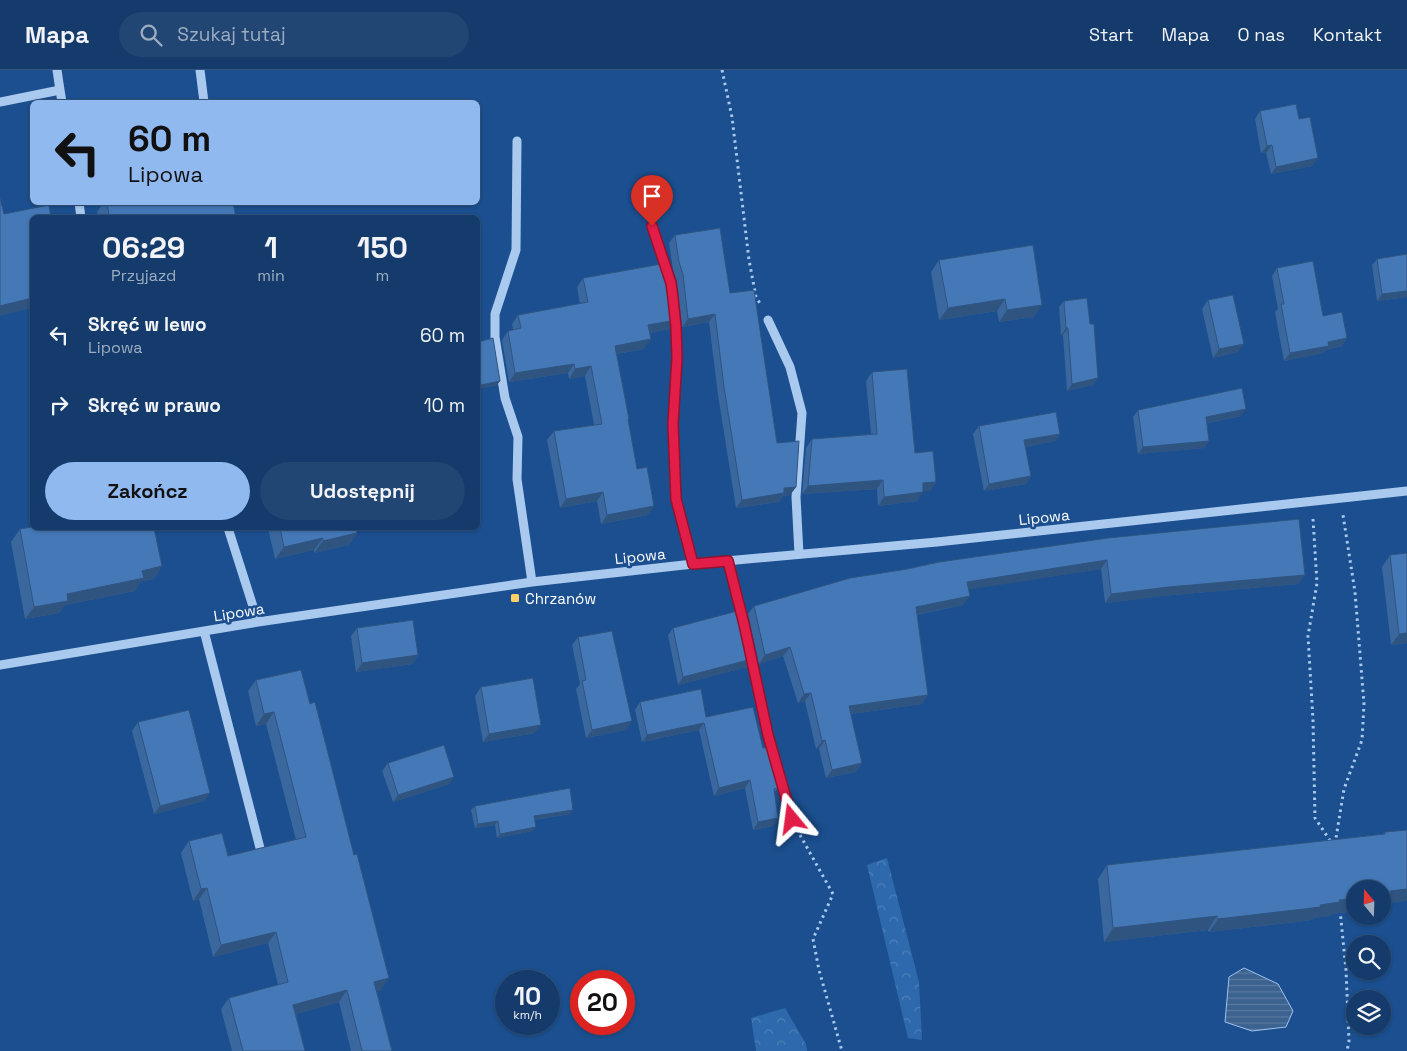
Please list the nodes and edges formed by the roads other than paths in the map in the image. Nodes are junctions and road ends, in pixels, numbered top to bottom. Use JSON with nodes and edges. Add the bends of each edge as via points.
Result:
{"nodes":[{"id":1,"x":57,"y":70,"type":"edge"},
{"id":2,"x":200,"y":70,"type":"edge"},
{"id":3,"x":60,"y":90,"type":"junction"},
{"id":4,"x":62,"y":100,"type":"edge"},
{"id":5,"x":204,"y":100,"type":"edge"},
{"id":6,"x":0,"y":102,"type":"edge"},
{"id":7,"x":517,"y":141,"type":"dead end"},
{"id":8,"x":652,"y":226,"type":"dead end"},
{"id":9,"x":671,"y":283,"type":"edge"},
{"id":10,"x":673,"y":301,"type":"edge"},
{"id":11,"x":768,"y":320,"type":"road end"},
{"id":12,"x":1407,"y":491,"type":"edge"},
{"id":13,"x":229,"y":530,"type":"edge"},
{"id":14,"x":799,"y":554,"type":"junction"},
{"id":15,"x":728,"y":561,"type":"junction"},
{"id":16,"x":693,"y":564,"type":"junction"},
{"id":17,"x":532,"y":582,"type":"junction"},
{"id":18,"x":258,"y":622,"type":"junction"},
{"id":19,"x":204,"y":631,"type":"junction"},
{"id":20,"x":0,"y":665,"type":"edge"},
{"id":21,"x":792,"y":819,"type":"road end"},
{"id":22,"x":260,"y":848,"type":"edge"}],
"edges":[{"from":1,"to":3,"type":"street"},
{"from":2,"to":5,"type":"street"},
{"from":3,"to":4,"type":"street"},
{"from":3,"to":6,"type":"street"},
{"from":7,"to":17,"type":"street","via":[[516,250],[495,314],[495,336],[505,398],[518,437],[517,479]]},
{"from":8,"to":9,"type":"street"},
{"from":10,"to":16,"type":"street","via":[[677,358],[673,424],[676,499]]},
{"from":11,"to":14,"type":"street","via":[[790,367],[802,413],[796,497]]},
{"from":12,"to":14,"type":"street","name":"Lipowa"},
{"from":13,"to":18,"type":"street"},
{"from":14,"to":15,"type":"street","name":"Lipowa"},
{"from":15,"to":16,"type":"street","name":"Lipowa"},
{"from":15,"to":21,"type":"street","via":[[768,735]]},
{"from":16,"to":17,"type":"street","name":"Lipowa"},
{"from":17,"to":18,"type":"street","name":"Lipowa"},
{"from":18,"to":19,"type":"street","name":"Lipowa"},
{"from":19,"to":20,"type":"street","name":"Lipowa"},
{"from":19,"to":22,"type":"street"}]}
